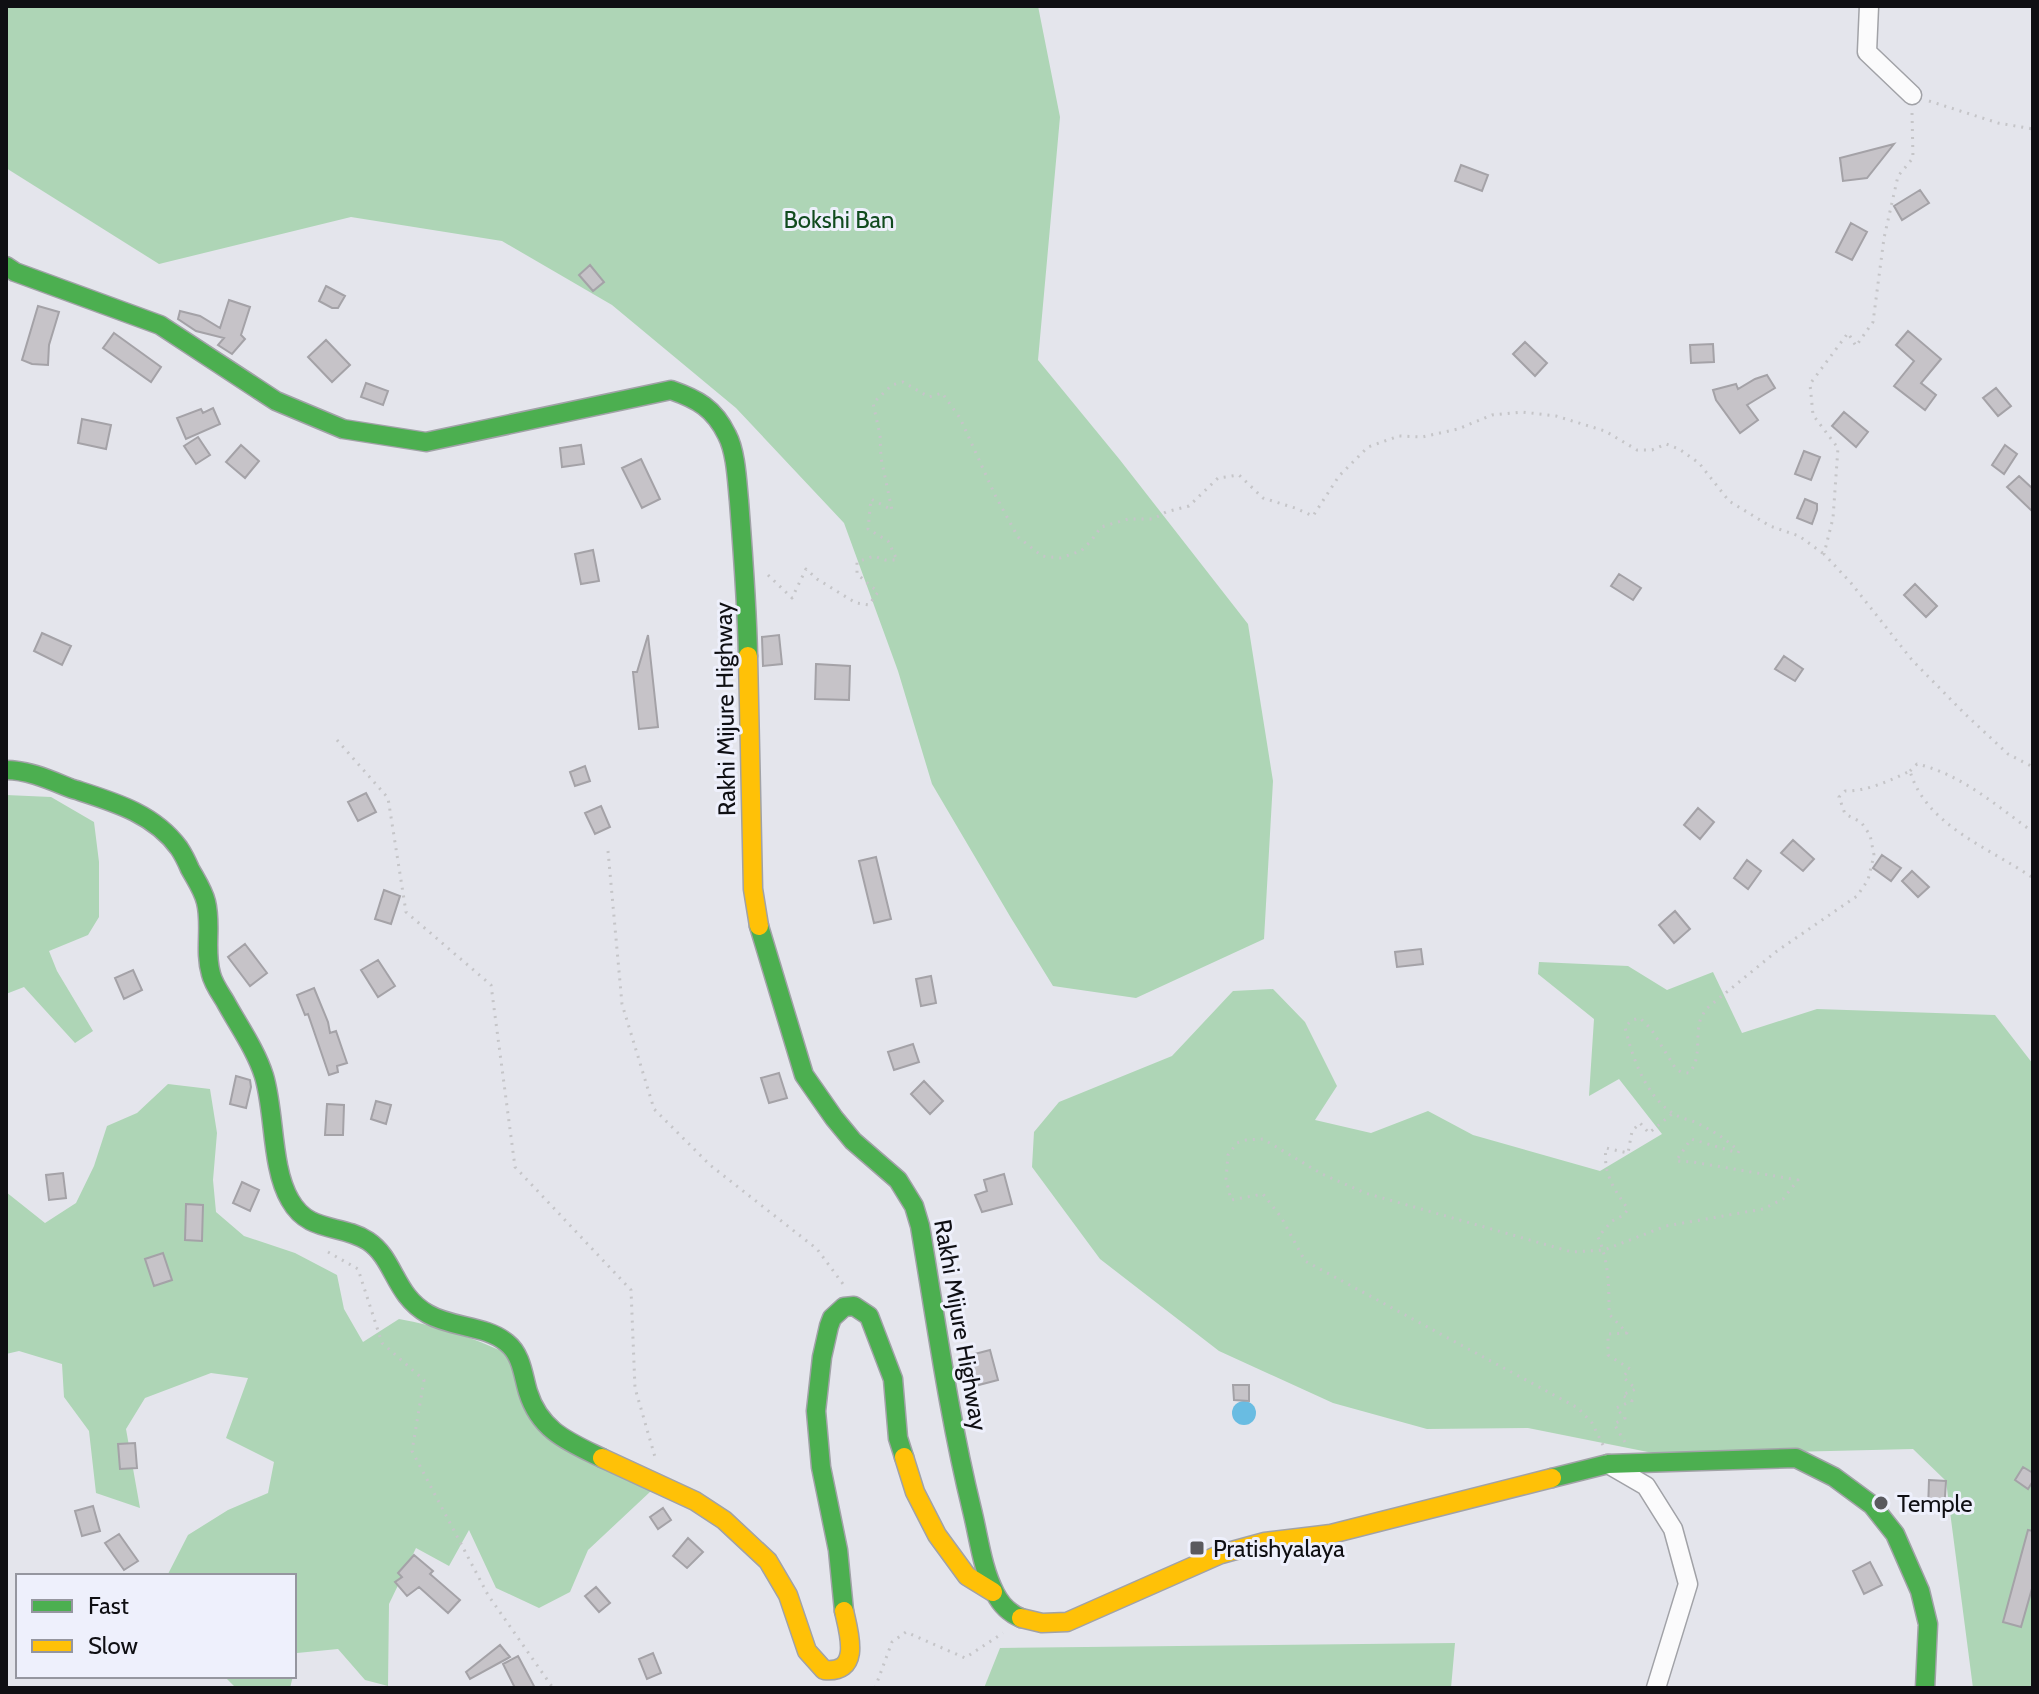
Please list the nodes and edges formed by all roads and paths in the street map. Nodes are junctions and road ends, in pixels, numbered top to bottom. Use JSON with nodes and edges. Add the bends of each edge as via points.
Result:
{"nodes":[{"id":1,"x":1869,"y":6,"type":"edge"},
{"id":2,"x":1912,"y":95,"type":"junction"},
{"id":3,"x":2033,"y":129,"type":"edge"},
{"id":4,"x":6,"y":266,"type":"edge"},
{"id":5,"x":1824,"y":554,"type":"junction"},
{"id":6,"x":746,"y":580,"type":"junction"},
{"id":7,"x":337,"y":740,"type":"dead end"},
{"id":8,"x":2033,"y":767,"type":"edge"},
{"id":9,"x":6,"y":770,"type":"edge"},
{"id":10,"x":1910,"y":771,"type":"junction"},
{"id":11,"x":2033,"y":832,"type":"edge"},
{"id":12,"x":608,"y":851,"type":"dead end"},
{"id":13,"x":2033,"y":878,"type":"edge"},
{"id":14,"x":1673,"y":1114,"type":"junction"},
{"id":15,"x":323,"y":1249,"type":"dead end"},
{"id":16,"x":1604,"y":1250,"type":"junction"},
{"id":17,"x":844,"y":1285,"type":"dead end"},
{"id":18,"x":1630,"y":1452,"type":"dead end"},
{"id":19,"x":1608,"y":1464,"type":"junction"},
{"id":20,"x":664,"y":1487,"type":"junction"},
{"id":21,"x":993,"y":1592,"type":"junction"},
{"id":22,"x":1023,"y":1620,"type":"junction"},
{"id":23,"x":553,"y":1688,"type":"edge"},
{"id":24,"x":875,"y":1688,"type":"edge"},
{"id":25,"x":1656,"y":1688,"type":"edge"},
{"id":26,"x":1925,"y":1688,"type":"edge"}],
"edges":[{"from":1,"to":2,"type":"street","via":[[1867,52]]},
{"from":2,"to":3,"type":"path"},
{"from":2,"to":5,"type":"path","via":[[1913,158],[1898,176],[1891,204],[1873,322],[1856,346],[1848,333],[1810,384],[1813,415],[1838,448],[1833,518]]},
{"from":4,"to":6,"type":"main road","name":"Rakhi Mijure Highway","via":[[160,325],[276,401],[343,429],[426,442],[671,390],[694,398],[712,412],[728,436]]},
{"from":5,"to":6,"type":"path","via":[[1729,501],[1699,463],[1679,449],[1666,444],[1637,450],[1605,431],[1522,412],[1368,447],[1339,476],[1313,516],[1263,498],[1239,475],[1218,478],[1189,506],[1153,519],[1111,523],[1081,551],[1060,558],[1042,556],[1018,537],[960,418],[942,393],[929,397],[903,382],[873,403],[892,510],[871,499],[868,529],[888,541],[897,560],[874,556],[857,562],[857,574],[878,592],[869,605],[856,603],[806,569],[792,598],[768,574],[760,591]]},
{"from":5,"to":8,"type":"path","via":[[1912,660],[1964,713],[2008,754]]},
{"from":6,"to":21,"type":"main road","name":"Rakhi Mijure Highway","via":[[756,916],[804,1075],[853,1141],[898,1180],[914,1206],[965,1483]]},
{"from":7,"to":20,"type":"path","via":[[388,798],[406,912],[491,985],[515,1167],[631,1290],[635,1388]]},
{"from":9,"to":20,"type":"main road","via":[[95,795],[143,815],[179,848],[206,903],[211,976],[264,1076],[282,1183],[294,1210],[368,1241],[407,1297],[426,1314],[508,1343],[523,1369],[534,1407],[563,1439]]},
{"from":10,"to":11,"type":"path","via":[[1917,764],[1955,777]]},
{"from":10,"to":13,"type":"path","via":[[1930,807],[1948,823]]},
{"from":10,"to":14,"type":"path","via":[[1839,797],[1845,814],[1861,822],[1870,835],[1874,855],[1868,880],[1857,896],[1706,1009],[1689,1073],[1676,1069],[1640,1018],[1625,1027],[1638,1068]]},
{"from":12,"to":17,"type":"path","via":[[622,1004],[654,1109],[710,1165],[817,1249]]},
{"from":14,"to":16,"type":"path","via":[[1649,1133],[1640,1123],[1632,1131],[1628,1153],[1606,1148],[1608,1178],[1628,1209],[1598,1237]]},
{"from":14,"to":16,"type":"path","via":[[1723,1136],[1739,1151],[1691,1139],[1676,1161],[1798,1180],[1783,1199],[1763,1209],[1666,1226]]},
{"from":15,"to":23,"type":"path","via":[[358,1269],[382,1343],[424,1380],[412,1451],[488,1595]]},
{"from":16,"to":18,"type":"path","via":[[1609,1314],[1627,1333],[1608,1334],[1608,1355],[1630,1369],[1623,1377],[1636,1389],[1622,1395],[1632,1401],[1616,1408],[1625,1418],[1614,1424]]},
{"from":16,"to":19,"type":"path","via":[[1572,1252],[1365,1193],[1263,1139],[1237,1143],[1228,1155],[1231,1200],[1263,1194],[1305,1261],[1578,1408],[1592,1423]]},
{"from":19,"to":22,"type":"main road","via":[[1331,1534],[1221,1554],[1067,1622]]},
{"from":19,"to":25,"type":"street","via":[[1646,1486],[1673,1529],[1688,1584]]},
{"from":19,"to":26,"type":"main road","via":[[1796,1458],[1834,1477],[1872,1505],[1905,1556],[1928,1624]]},
{"from":20,"to":21,"type":"main road","via":[[724,1520],[768,1561],[815,1662],[833,1671],[845,1665],[851,1645],[816,1411],[829,1326],[844,1307],[854,1306],[869,1316],[890,1368],[898,1438],[915,1492],[967,1576]]},
{"from":21,"to":22,"type":"main road"},
{"from":22,"to":24,"type":"path","via":[[965,1658],[906,1632],[892,1642]]}]}
